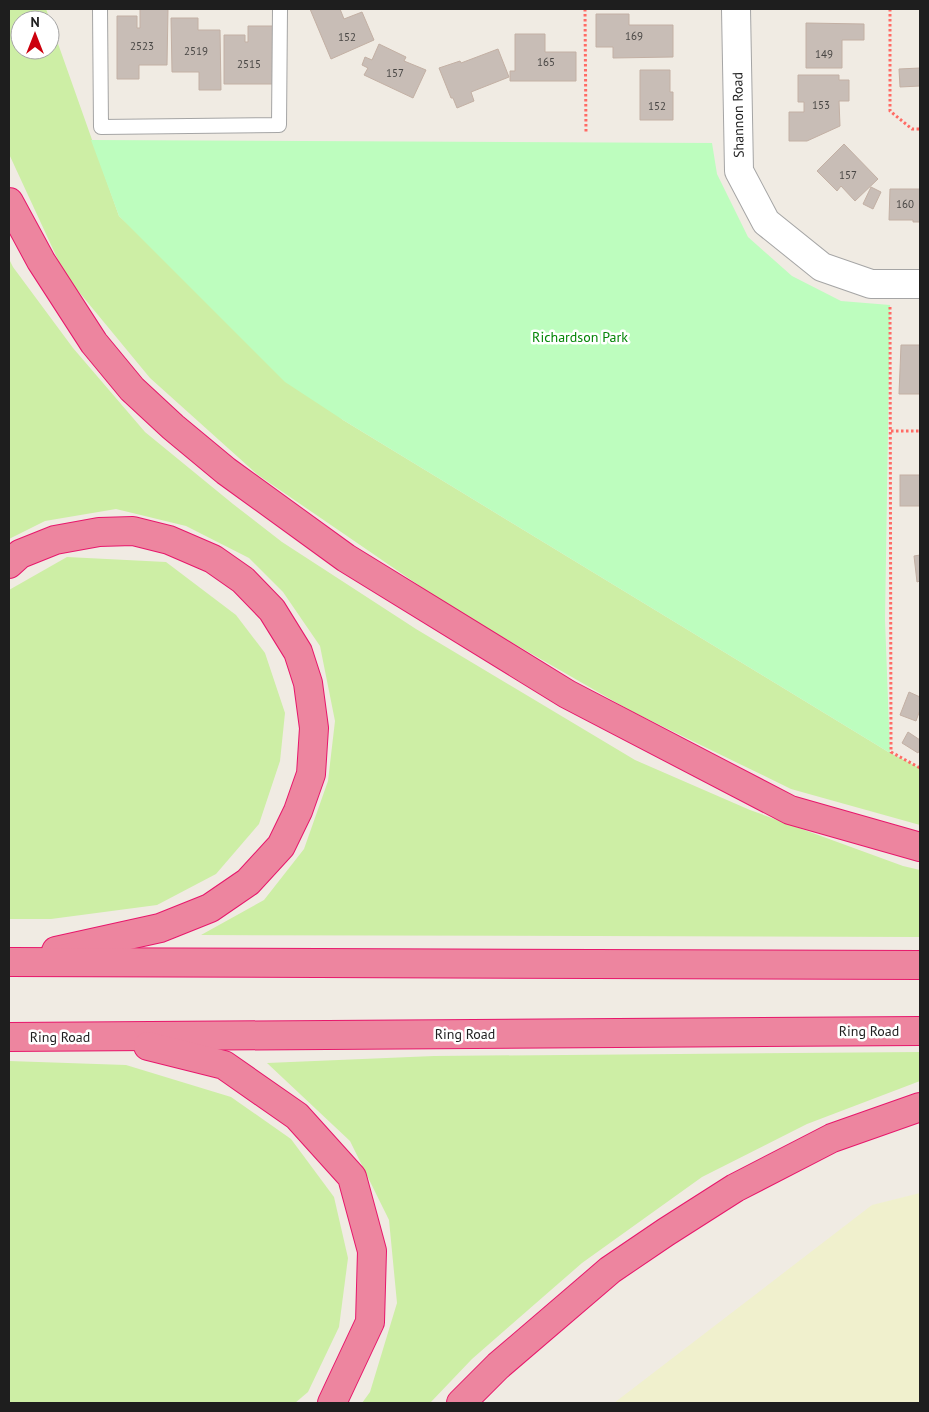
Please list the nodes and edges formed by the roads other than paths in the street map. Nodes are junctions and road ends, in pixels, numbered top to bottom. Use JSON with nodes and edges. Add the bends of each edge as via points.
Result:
{"nodes":[{"id":1,"x":100,"y":9,"type":"edge"},
{"id":2,"x":280,"y":9,"type":"edge"},
{"id":3,"x":736,"y":9,"type":"edge"},
{"id":4,"x":9,"y":202,"type":"edge"},
{"id":5,"x":920,"y":284,"type":"edge"},
{"id":6,"x":9,"y":564,"type":"edge"},
{"id":7,"x":920,"y":847,"type":"edge"},
{"id":8,"x":9,"y":962,"type":"edge"},
{"id":9,"x":920,"y":964,"type":"edge"},
{"id":10,"x":920,"y":1031,"type":"edge"},
{"id":11,"x":110,"y":1036,"type":"junction"},
{"id":12,"x":9,"y":1037,"type":"edge"},
{"id":13,"x":920,"y":1107,"type":"edge"},
{"id":14,"x":332,"y":1403,"type":"edge"},
{"id":15,"x":461,"y":1403,"type":"edge"}],
"edges":[{"from":1,"to":2,"type":"lane","via":[[101,127],[279,125]]},
{"from":3,"to":5,"type":"street","name":"Shannon Road","via":[[739,171],[766,222],[822,267],[871,284]]},
{"from":4,"to":7,"type":"highway","via":[[41,261],[94,342],[132,389],[226,472],[346,558],[567,694],[790,810]]},
{"from":6,"to":8,"type":"highway","via":[[20,554],[55,540],[99,532],[133,531],[170,540],[213,559],[243,580],[272,610],[298,652],[308,683],[314,728],[311,774],[298,811],[281,846],[248,882],[210,908],[160,928]]},
{"from":8,"to":9,"type":"highway"},
{"from":10,"to":11,"type":"highway","name":"Ring Road"},
{"from":11,"to":12,"type":"highway","name":"Ring Road"},
{"from":11,"to":14,"type":"highway","via":[[224,1065],[297,1116],[352,1178],[372,1251],[370,1322]]},
{"from":13,"to":15,"type":"highway","via":[[832,1138],[735,1188],[674,1227],[610,1270],[498,1366]]}]}
